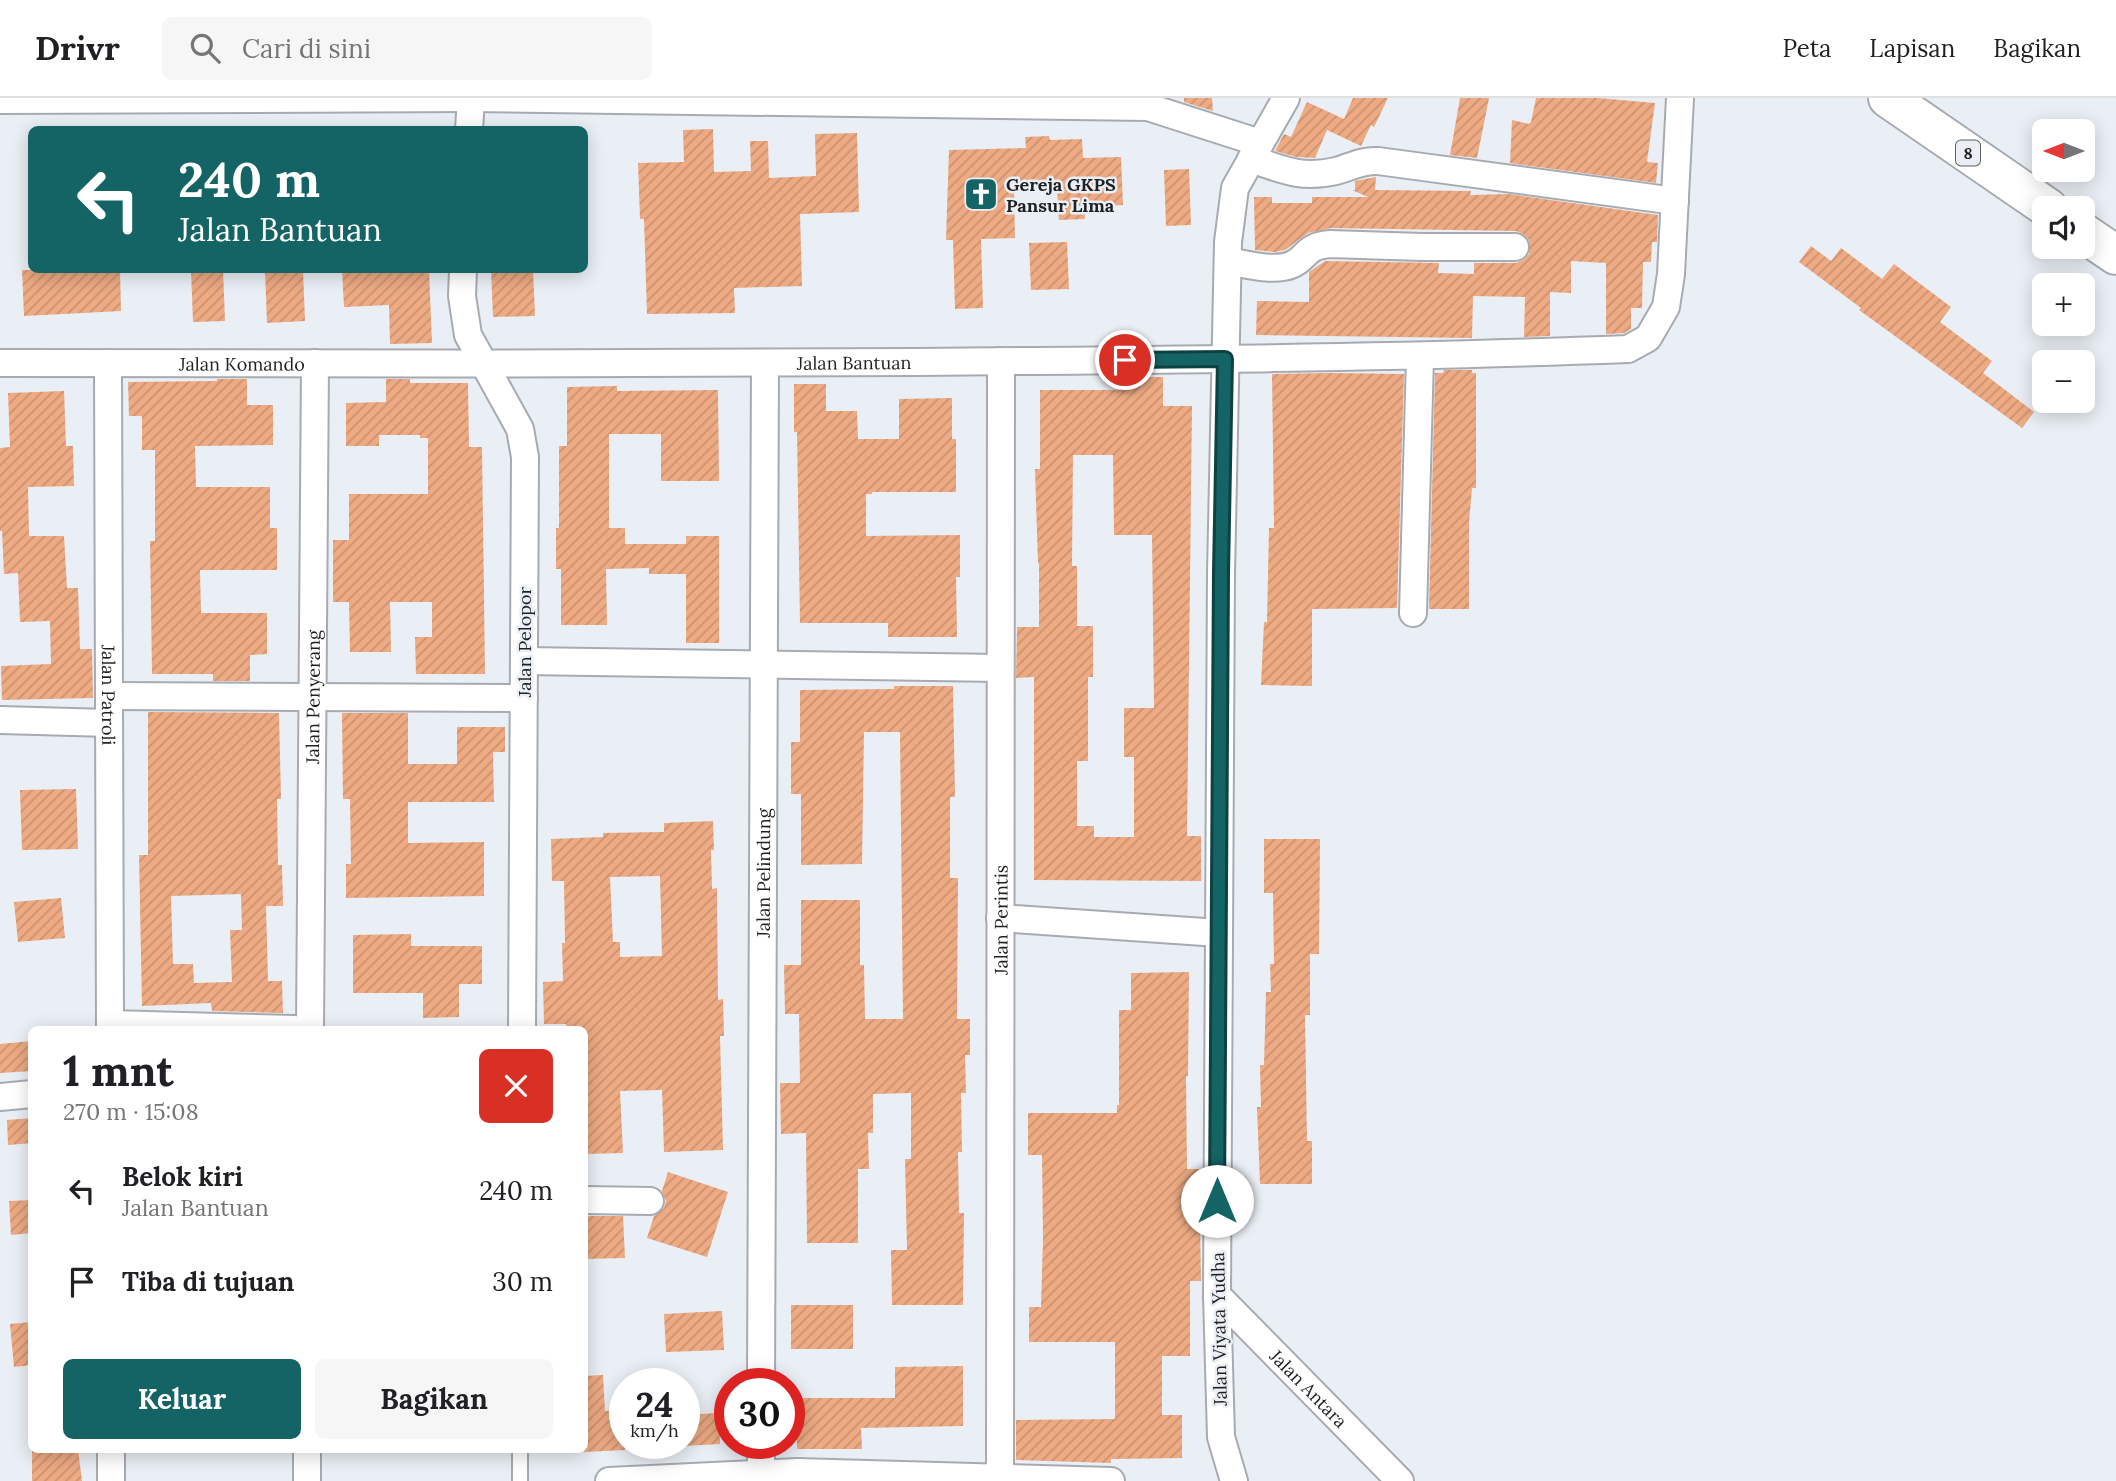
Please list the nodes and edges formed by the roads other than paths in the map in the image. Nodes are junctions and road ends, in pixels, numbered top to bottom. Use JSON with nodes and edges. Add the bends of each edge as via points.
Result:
{"nodes":[{"id":1,"x":471,"y":98,"type":"edge"},
{"id":2,"x":1286,"y":98,"type":"edge"},
{"id":3,"x":1680,"y":98,"type":"edge"},
{"id":4,"x":1888,"y":98,"type":"edge"},
{"id":5,"x":0,"y":100,"type":"edge"},
{"id":6,"x":469,"y":126,"type":"edge"},
{"id":7,"x":1256,"y":151,"type":"junction"},
{"id":8,"x":2032,"y":197,"type":"edge"},
{"id":9,"x":1675,"y":201,"type":"junction"},
{"id":10,"x":2095,"y":241,"type":"edge"},
{"id":11,"x":1515,"y":247,"type":"dead end"},
{"id":12,"x":2116,"y":255,"type":"edge"},
{"id":13,"x":1228,"y":261,"type":"junction"},
{"id":14,"x":463,"y":273,"type":"edge"},
{"id":15,"x":1420,"y":357,"type":"junction"},
{"id":16,"x":1225,"y":359,"type":"junction"},
{"id":17,"x":1001,"y":361,"type":"junction"},
{"id":18,"x":0,"y":363,"type":"edge"},
{"id":19,"x":108,"y":363,"type":"junction"},
{"id":20,"x":315,"y":363,"type":"junction"},
{"id":21,"x":765,"y":363,"type":"junction"},
{"id":22,"x":482,"y":364,"type":"junction"},
{"id":23,"x":1413,"y":613,"type":"dead end"},
{"id":24,"x":524,"y":661,"type":"junction"},
{"id":25,"x":764,"y":664,"type":"junction"},
{"id":26,"x":1000,"y":668,"type":"junction"},
{"id":27,"x":109,"y":696,"type":"junction"},
{"id":28,"x":313,"y":696,"type":"junction"},
{"id":29,"x":524,"y":698,"type":"junction"},
{"id":30,"x":0,"y":720,"type":"edge"},
{"id":31,"x":109,"y":723,"type":"junction"},
{"id":32,"x":1000,"y":918,"type":"junction"},
{"id":33,"x":1219,"y":933,"type":"junction"},
{"id":34,"x":110,"y":1026,"type":"edge"},
{"id":35,"x":310,"y":1026,"type":"edge"},
{"id":36,"x":522,"y":1026,"type":"edge"},
{"id":37,"x":28,"y":1094,"type":"edge"},
{"id":38,"x":0,"y":1097,"type":"edge"},
{"id":39,"x":588,"y":1200,"type":"edge"},
{"id":40,"x":650,"y":1201,"type":"dead end"},
{"id":41,"x":1217,"y":1295,"type":"junction"},
{"id":42,"x":761,"y":1368,"type":"edge"},
{"id":43,"x":111,"y":1453,"type":"edge"},
{"id":44,"x":307,"y":1453,"type":"edge"},
{"id":45,"x":520,"y":1453,"type":"edge"},
{"id":46,"x":761,"y":1459,"type":"edge"},
{"id":47,"x":761,"y":1474,"type":"junction"},
{"id":48,"x":1000,"y":1478,"type":"junction"},
{"id":49,"x":952,"y":1479,"type":"edge"},
{"id":50,"x":111,"y":1481,"type":"edge"},
{"id":51,"x":307,"y":1481,"type":"edge"},
{"id":52,"x":520,"y":1481,"type":"edge"},
{"id":53,"x":609,"y":1481,"type":"edge"},
{"id":54,"x":1111,"y":1481,"type":"edge"},
{"id":55,"x":1234,"y":1481,"type":"edge"},
{"id":56,"x":1400,"y":1481,"type":"edge"}],
"edges":[{"from":1,"to":5,"type":"street"},
{"from":1,"to":6,"type":"street"},
{"from":1,"to":7,"type":"street","via":[[1148,107]]},
{"from":2,"to":7,"type":"street","name":"Jalan Viyata Yudha"},
{"from":3,"to":9,"type":"street","name":"Jalan Bantuan"},
{"from":4,"to":8,"type":"highway","number":"8"},
{"from":7,"to":9,"type":"street","via":[[1301,175],[1378,161]]},
{"from":7,"to":13,"type":"street","name":"Jalan Viyata Yudha","via":[[1235,188]]},
{"from":9,"to":15,"type":"street","name":"Jalan Bantuan","via":[[1666,307],[1648,338],[1628,349]]},
{"from":10,"to":12,"type":"highway"},
{"from":11,"to":13,"type":"street","via":[[1330,244],[1317,245],[1293,264],[1280,267]]},
{"from":13,"to":16,"type":"street","name":"Jalan Viyata Yudha"},
{"from":14,"to":22,"type":"street","name":"Jalan Pelopor","via":[[468,335]]},
{"from":15,"to":16,"type":"street","name":"Jalan Bantuan"},
{"from":15,"to":23,"type":"street"},
{"from":16,"to":17,"type":"street","name":"Jalan Bantuan"},
{"from":16,"to":33,"type":"street","name":"Jalan Viyata Yudha"},
{"from":17,"to":21,"type":"street","name":"Jalan Bantuan"},
{"from":17,"to":26,"type":"street","name":"Jalan Perintis"},
{"from":18,"to":19,"type":"street","name":"Jalan Komando"},
{"from":19,"to":20,"type":"street","name":"Jalan Komando"},
{"from":19,"to":27,"type":"street","name":"Jalan Patroli"},
{"from":20,"to":22,"type":"street","name":"Jalan Komando"},
{"from":20,"to":28,"type":"street","name":"Jalan Penyerang"},
{"from":21,"to":22,"type":"street","name":"Jalan Bantuan"},
{"from":21,"to":25,"type":"street","name":"Jalan Pelindung"},
{"from":22,"to":24,"type":"street","name":"Jalan Pelopor","via":[[520,429],[525,457]]},
{"from":24,"to":25,"type":"street"},
{"from":24,"to":29,"type":"street","name":"Jalan Pelopor"},
{"from":25,"to":26,"type":"street"},
{"from":25,"to":42,"type":"street","name":"Jalan Pelindung"},
{"from":26,"to":32,"type":"street","name":"Jalan Perintis"},
{"from":27,"to":28,"type":"street"},
{"from":27,"to":31,"type":"street","name":"Jalan Patroli"},
{"from":28,"to":29,"type":"street"},
{"from":28,"to":35,"type":"street","name":"Jalan Penyerang"},
{"from":29,"to":36,"type":"street","name":"Jalan Pelopor"},
{"from":30,"to":31,"type":"street"},
{"from":31,"to":34,"type":"street","name":"Jalan Patroli"},
{"from":32,"to":33,"type":"street"},
{"from":32,"to":48,"type":"street","name":"Jalan Perintis"},
{"from":33,"to":41,"type":"street","name":"Jalan Viyata Yudha"},
{"from":37,"to":38,"type":"street"},
{"from":39,"to":40,"type":"street"},
{"from":41,"to":55,"type":"street","name":"Jalan Viyata Yudha","via":[[1221,1437]]},
{"from":41,"to":56,"type":"street","name":"Jalan Antara"},
{"from":43,"to":50,"type":"street"},
{"from":44,"to":51,"type":"street"},
{"from":45,"to":52,"type":"lane"},
{"from":46,"to":47,"type":"street"},
{"from":47,"to":49,"type":"street"},
{"from":47,"to":53,"type":"street"},
{"from":48,"to":49,"type":"street"},
{"from":48,"to":54,"type":"street"}]}
